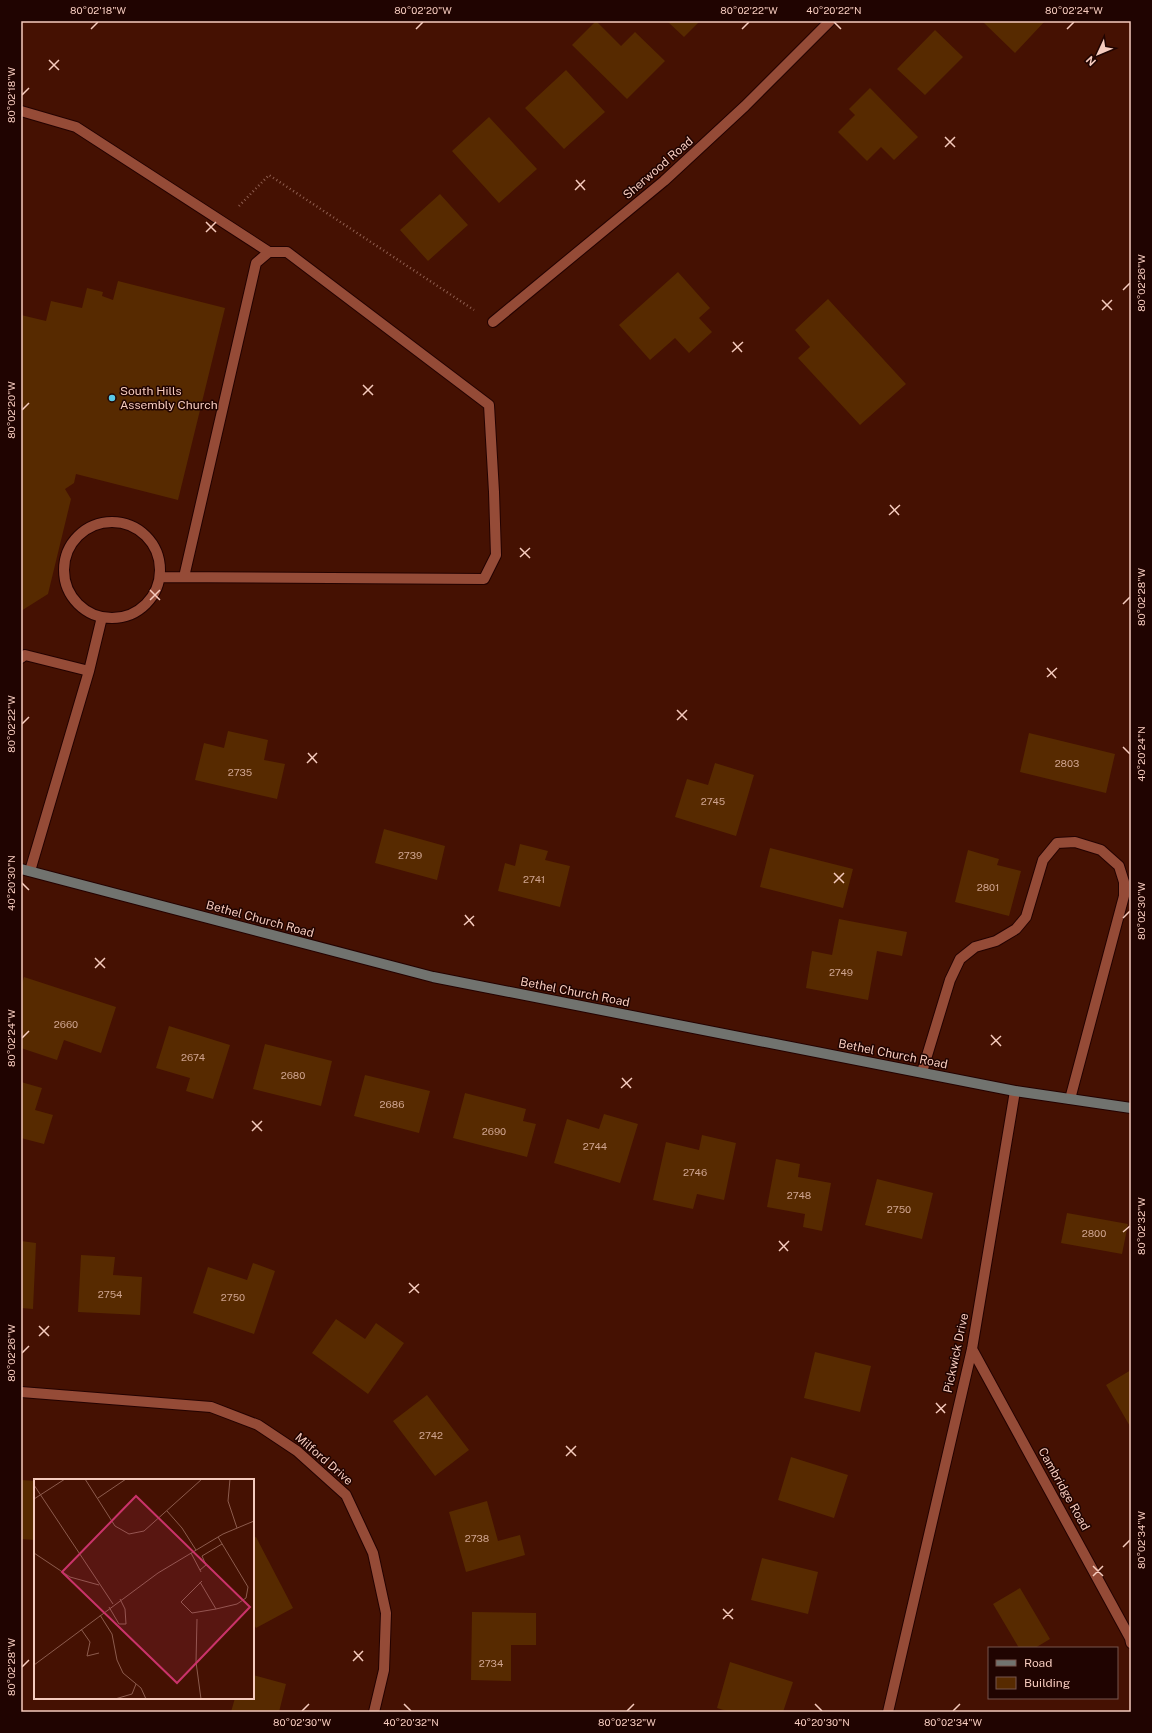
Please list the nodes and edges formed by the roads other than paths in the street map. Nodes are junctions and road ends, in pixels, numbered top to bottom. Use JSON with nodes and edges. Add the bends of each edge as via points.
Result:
{"nodes":[{"id":1,"x":830,"y":21,"type":"edge"},
{"id":2,"x":21,"y":110,"type":"edge"},
{"id":3,"x":269,"y":252,"type":"junction"},
{"id":4,"x":493,"y":322,"type":"road end"},
{"id":5,"x":160,"y":577,"type":"junction"},
{"id":6,"x":184,"y":577,"type":"junction"},
{"id":7,"x":102,"y":617,"type":"junction"},
{"id":8,"x":21,"y":658,"type":"edge"},
{"id":9,"x":89,"y":671,"type":"junction"},
{"id":10,"x":25,"y":870,"type":"edge"},
{"id":11,"x":922,"y":1072,"type":"junction"},
{"id":12,"x":1015,"y":1091,"type":"junction"},
{"id":13,"x":1070,"y":1099,"type":"junction"},
{"id":14,"x":1131,"y":1108,"type":"edge"},
{"id":15,"x":972,"y":1349,"type":"junction"},
{"id":16,"x":21,"y":1392,"type":"edge"},
{"id":17,"x":1131,"y":1643,"type":"edge"},
{"id":18,"x":374,"y":1712,"type":"edge"},
{"id":19,"x":888,"y":1712,"type":"edge"}],
"edges":[{"from":1,"to":4,"type":"street","name":"Sherwood Road","via":[[745,106],[664,181]]},
{"from":2,"to":3,"type":"street","via":[[76,127]]},
{"from":3,"to":6,"type":"street","via":[[256,263]]},
{"from":3,"to":6,"type":"street","via":[[287,252],[490,405],[496,555],[484,579]]},
{"from":5,"to":6,"type":"street"},
{"from":5,"to":7,"type":"street","via":[[155,592],[145,605],[132,614],[118,618]]},
{"from":5,"to":7,"type":"street","via":[[154,547],[138,530],[115,522],[85,530],[74,541],[66,556],[64,571],[67,587],[75,601],[87,611]]},
{"from":7,"to":9,"type":"street"},
{"from":8,"to":9,"type":"street","via":[[25,655]]},
{"from":9,"to":10,"type":"street"},
{"from":10,"to":11,"type":"street","name":"Bethel Church Road","via":[[433,977]]},
{"from":11,"to":12,"type":"street","name":"Bethel Church Road"},
{"from":11,"to":13,"type":"street","via":[[950,980],[960,959],[975,947],[996,941],[1016,929],[1026,917],[1043,860],[1057,843],[1075,842],[1101,850],[1119,866],[1124,882],[1124,896]]},
{"from":12,"to":13,"type":"street","name":"Bethel Church Road"},
{"from":12,"to":15,"type":"street","name":"Pickwick Drive"},
{"from":13,"to":14,"type":"street","name":"Bethel Church Road"},
{"from":15,"to":17,"type":"street","name":"Cambridge Road"},
{"from":15,"to":19,"type":"street","name":"Pickwick Drive"},
{"from":16,"to":18,"type":"street","name":"Milford Drive","via":[[210,1407],[258,1425],[298,1451],[346,1495],[373,1553],[386,1614],[384,1670]]}]}
